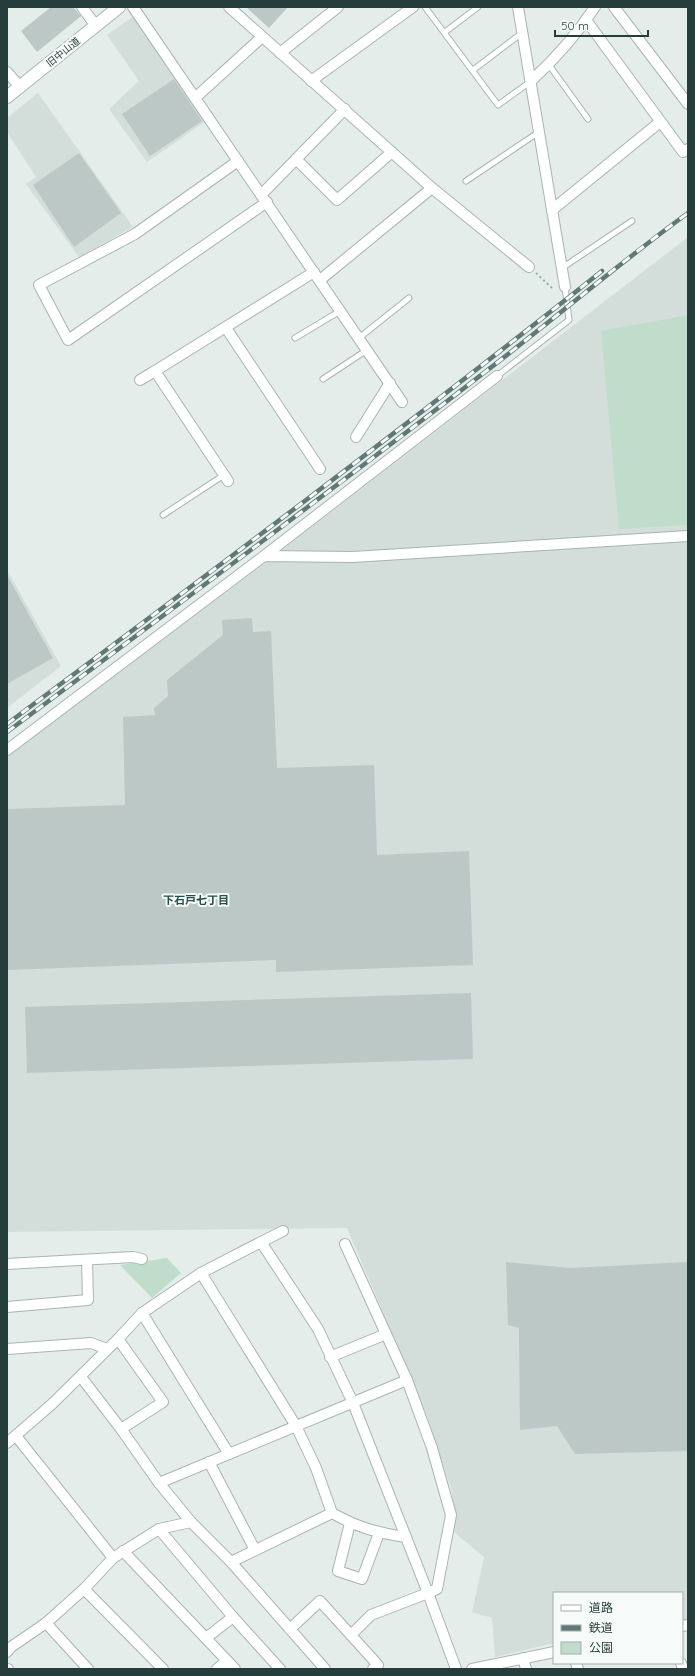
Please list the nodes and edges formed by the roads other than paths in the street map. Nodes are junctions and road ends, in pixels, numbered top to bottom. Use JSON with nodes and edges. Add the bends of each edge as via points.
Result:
{"nodes":[{"id":1,"x":82,"y":7,"type":"edge"},
{"id":2,"x":118,"y":7,"type":"edge"},
{"id":3,"x":133,"y":7,"type":"edge"},
{"id":4,"x":229,"y":7,"type":"edge"},
{"id":5,"x":338,"y":7,"type":"edge"},
{"id":6,"x":414,"y":7,"type":"edge"},
{"id":7,"x":425,"y":7,"type":"edge"},
{"id":8,"x":478,"y":7,"type":"edge"},
{"id":9,"x":518,"y":7,"type":"edge"},
{"id":10,"x":595,"y":7,"type":"edge"},
{"id":11,"x":614,"y":7,"type":"edge"},
{"id":12,"x":586,"y":20,"type":"junction"},
{"id":13,"x":96,"y":26,"type":"junction"},
{"id":14,"x":445,"y":32,"type":"junction"},
{"id":15,"x":523,"y":33,"type":"junction"},
{"id":16,"x":262,"y":37,"type":"junction"},
{"id":17,"x":280,"y":53,"type":"junction"},
{"id":18,"x":549,"y":65,"type":"junction"},
{"id":19,"x":473,"y":70,"type":"junction"},
{"id":20,"x":7,"y":72,"type":"edge"},
{"id":21,"x":311,"y":81,"type":"junction"},
{"id":22,"x":531,"y":81,"type":"junction"},
{"id":23,"x":20,"y":87,"type":"junction"},
{"id":24,"x":7,"y":97,"type":"edge"},
{"id":25,"x":195,"y":98,"type":"junction"},
{"id":26,"x":688,"y":104,"type":"edge"},
{"id":27,"x":345,"y":109,"type":"junction"},
{"id":28,"x":588,"y":118,"type":"dead end"},
{"id":29,"x":660,"y":122,"type":"junction"},
{"id":30,"x":539,"y":132,"type":"junction"},
{"id":31,"x":688,"y":149,"type":"edge"},
{"id":32,"x":392,"y":152,"type":"junction"},
{"id":33,"x":296,"y":159,"type":"junction"},
{"id":34,"x":238,"y":161,"type":"junction"},
{"id":35,"x":466,"y":181,"type":"dead end"},
{"id":36,"x":432,"y":188,"type":"junction"},
{"id":37,"x":264,"y":199,"type":"junction"},
{"id":38,"x":552,"y":210,"type":"junction"},
{"id":39,"x":632,"y":221,"type":"dead end"},
{"id":40,"x":529,"y":267,"type":"road end"},
{"id":41,"x":562,"y":268,"type":"junction"},
{"id":42,"x":317,"y":276,"type":"junction"},
{"id":43,"x":565,"y":287,"type":"joint"},
{"id":44,"x":409,"y":298,"type":"dead end"},
{"id":45,"x":340,"y":311,"type":"junction"},
{"id":46,"x":226,"y":328,"type":"junction"},
{"id":47,"x":295,"y":338,"type":"dead end"},
{"id":48,"x":359,"y":338,"type":"junction"},
{"id":49,"x":367,"y":350,"type":"junction"},
{"id":50,"x":155,"y":371,"type":"junction"},
{"id":51,"x":497,"y":376,"type":"joint"},
{"id":52,"x":323,"y":379,"type":"dead end"},
{"id":53,"x":140,"y":380,"type":"dead end"},
{"id":54,"x":390,"y":383,"type":"junction"},
{"id":55,"x":402,"y":402,"type":"dead end"},
{"id":56,"x":356,"y":437,"type":"dead end"},
{"id":57,"x":320,"y":469,"type":"dead end"},
{"id":58,"x":226,"y":478,"type":"joint"},
{"id":59,"x":163,"y":515,"type":"dead end"},
{"id":60,"x":688,"y":536,"type":"edge"},
{"id":61,"x":264,"y":556,"type":"junction"},
{"id":62,"x":7,"y":750,"type":"edge"},
{"id":63,"x":283,"y":1232,"type":"dead end"},
{"id":64,"x":261,"y":1242,"type":"junction"},
{"id":65,"x":345,"y":1244,"type":"dead end"},
{"id":66,"x":142,"y":1259,"type":"dead end"},
{"id":67,"x":87,"y":1260,"type":"junction"},
{"id":68,"x":7,"y":1264,"type":"edge"},
{"id":69,"x":201,"y":1273,"type":"junction"},
{"id":70,"x":7,"y":1307,"type":"edge"},
{"id":71,"x":142,"y":1314,"type":"junction"},
{"id":72,"x":386,"y":1334,"type":"junction"},
{"id":73,"x":118,"y":1339,"type":"junction"},
{"id":74,"x":7,"y":1349,"type":"edge"},
{"id":75,"x":107,"y":1349,"type":"junction"},
{"id":76,"x":330,"y":1357,"type":"junction"},
{"id":77,"x":81,"y":1377,"type":"junction"},
{"id":78,"x":407,"y":1380,"type":"junction"},
{"id":79,"x":353,"y":1403,"type":"junction"},
{"id":80,"x":296,"y":1426,"type":"junction"},
{"id":81,"x":121,"y":1429,"type":"junction"},
{"id":82,"x":16,"y":1436,"type":"junction"},
{"id":83,"x":7,"y":1443,"type":"edge"},
{"id":84,"x":229,"y":1454,"type":"junction"},
{"id":85,"x":209,"y":1462,"type":"junction"},
{"id":86,"x":159,"y":1483,"type":"junction"},
{"id":87,"x":332,"y":1513,"type":"junction"},
{"id":88,"x":191,"y":1522,"type":"junction"},
{"id":89,"x":350,"y":1524,"type":"junction"},
{"id":90,"x":159,"y":1529,"type":"junction"},
{"id":91,"x":379,"y":1533,"type":"junction"},
{"id":92,"x":406,"y":1537,"type":"junction"},
{"id":93,"x":255,"y":1550,"type":"junction"},
{"id":94,"x":124,"y":1551,"type":"junction"},
{"id":95,"x":113,"y":1558,"type":"junction"},
{"id":96,"x":231,"y":1562,"type":"junction"},
{"id":97,"x":84,"y":1588,"type":"junction"},
{"id":98,"x":428,"y":1593,"type":"junction"},
{"id":99,"x":233,"y":1618,"type":"junction"},
{"id":100,"x":46,"y":1623,"type":"junction"},
{"id":101,"x":290,"y":1629,"type":"junction"},
{"id":102,"x":351,"y":1635,"type":"junction"},
{"id":103,"x":206,"y":1638,"type":"junction"},
{"id":104,"x":7,"y":1652,"type":"edge"},
{"id":105,"x":553,"y":1652,"type":"edge"},
{"id":106,"x":523,"y":1658,"type":"junction"},
{"id":107,"x":227,"y":1661,"type":"junction"},
{"id":108,"x":88,"y":1669,"type":"edge"},
{"id":109,"x":162,"y":1669,"type":"edge"},
{"id":110,"x":217,"y":1669,"type":"edge"},
{"id":111,"x":235,"y":1669,"type":"edge"},
{"id":112,"x":280,"y":1669,"type":"edge"},
{"id":113,"x":325,"y":1669,"type":"edge"},
{"id":114,"x":372,"y":1669,"type":"edge"},
{"id":115,"x":456,"y":1669,"type":"edge"},
{"id":116,"x":472,"y":1669,"type":"edge"},
{"id":117,"x":526,"y":1669,"type":"edge"}],
"edges":[{"from":1,"to":13,"type":"street"},
{"from":2,"to":13,"type":"main road","name":"旧中山道"},
{"from":3,"to":25,"type":"street"},
{"from":4,"to":16,"type":"street"},
{"from":5,"to":17,"type":"street"},
{"from":6,"to":21,"type":"street"},
{"from":7,"to":14,"type":"lane"},
{"from":8,"to":14,"type":"lane"},
{"from":9,"to":15,"type":"street"},
{"from":10,"to":12,"type":"street"},
{"from":11,"to":26,"type":"street"},
{"from":12,"to":18,"type":"street"},
{"from":12,"to":29,"type":"street"},
{"from":13,"to":23,"type":"main road","name":"旧中山道"},
{"from":14,"to":19,"type":"lane"},
{"from":15,"to":19,"type":"lane"},
{"from":15,"to":22,"type":"street"},
{"from":16,"to":17,"type":"street"},
{"from":16,"to":25,"type":"street"},
{"from":17,"to":21,"type":"street"},
{"from":18,"to":22,"type":"street"},
{"from":18,"to":28,"type":"lane"},
{"from":19,"to":22,"type":"lane","via":[[498,105]]},
{"from":20,"to":23,"type":"street"},
{"from":21,"to":27,"type":"street"},
{"from":22,"to":30,"type":"street"},
{"from":23,"to":24,"type":"main road","name":"旧中山道"},
{"from":25,"to":34,"type":"street"},
{"from":27,"to":32,"type":"street"},
{"from":27,"to":33,"type":"street"},
{"from":29,"to":31,"type":"street","via":[[683,152]]},
{"from":29,"to":38,"type":"street"},
{"from":30,"to":35,"type":"lane"},
{"from":30,"to":38,"type":"street"},
{"from":32,"to":33,"type":"street","via":[[337,200]]},
{"from":32,"to":36,"type":"street"},
{"from":33,"to":37,"type":"street"},
{"from":34,"to":37,"type":"street"},
{"from":34,"to":37,"type":"street","via":[[135,234],[39,285],[68,340]]},
{"from":36,"to":40,"type":"street"},
{"from":36,"to":42,"type":"street"},
{"from":37,"to":42,"type":"street"},
{"from":38,"to":41,"type":"street"},
{"from":39,"to":41,"type":"lane"},
{"from":41,"to":43,"type":"street"},
{"from":42,"to":45,"type":"street"},
{"from":42,"to":46,"type":"street"},
{"from":43,"to":51,"type":"lane","via":[[569,320]]},
{"from":44,"to":48,"type":"lane"},
{"from":45,"to":47,"type":"lane"},
{"from":45,"to":48,"type":"street"},
{"from":46,"to":50,"type":"street"},
{"from":46,"to":57,"type":"street"},
{"from":48,"to":49,"type":"street"},
{"from":49,"to":52,"type":"lane"},
{"from":49,"to":54,"type":"street"},
{"from":50,"to":53,"type":"street"},
{"from":50,"to":58,"type":"street"},
{"from":51,"to":61,"type":"street"},
{"from":54,"to":55,"type":"street"},
{"from":54,"to":56,"type":"street"},
{"from":58,"to":59,"type":"lane"},
{"from":60,"to":61,"type":"street","via":[[353,556]]},
{"from":61,"to":62,"type":"street"},
{"from":63,"to":64,"type":"street"},
{"from":64,"to":69,"type":"street"},
{"from":64,"to":76,"type":"street","via":[[318,1329]]},
{"from":65,"to":72,"type":"street"},
{"from":66,"to":67,"type":"street","via":[[133,1257]]},
{"from":67,"to":68,"type":"street"},
{"from":67,"to":70,"type":"street","via":[[88,1300]]},
{"from":69,"to":71,"type":"street"},
{"from":69,"to":80,"type":"street"},
{"from":71,"to":73,"type":"street"},
{"from":71,"to":84,"type":"street"},
{"from":72,"to":76,"type":"street"},
{"from":72,"to":78,"type":"street"},
{"from":73,"to":75,"type":"street"},
{"from":73,"to":81,"type":"street","via":[[163,1402]]},
{"from":74,"to":75,"type":"street","via":[[91,1342]]},
{"from":75,"to":77,"type":"street"},
{"from":76,"to":79,"type":"street"},
{"from":77,"to":81,"type":"street"},
{"from":77,"to":82,"type":"street"},
{"from":78,"to":79,"type":"street"},
{"from":78,"to":98,"type":"street","via":[[432,1448],[451,1515],[437,1589]]},
{"from":79,"to":80,"type":"street"},
{"from":79,"to":92,"type":"street"},
{"from":80,"to":84,"type":"street"},
{"from":80,"to":87,"type":"street","via":[[316,1468]]},
{"from":81,"to":86,"type":"street"},
{"from":82,"to":83,"type":"street"},
{"from":82,"to":95,"type":"street"},
{"from":84,"to":85,"type":"street"},
{"from":85,"to":86,"type":"street"},
{"from":85,"to":93,"type":"street"},
{"from":86,"to":88,"type":"street"},
{"from":87,"to":89,"type":"street"},
{"from":87,"to":93,"type":"street"},
{"from":88,"to":90,"type":"street"},
{"from":88,"to":96,"type":"street"},
{"from":89,"to":91,"type":"street"},
{"from":89,"to":91,"type":"street","via":[[338,1571],[362,1579]]},
{"from":90,"to":94,"type":"street"},
{"from":90,"to":99,"type":"street"},
{"from":91,"to":92,"type":"street"},
{"from":92,"to":98,"type":"street"},
{"from":93,"to":96,"type":"street"},
{"from":94,"to":95,"type":"street"},
{"from":94,"to":103,"type":"street"},
{"from":95,"to":97,"type":"street"},
{"from":96,"to":101,"type":"street"},
{"from":97,"to":100,"type":"street"},
{"from":97,"to":109,"type":"street"},
{"from":98,"to":102,"type":"street","via":[[371,1615]]},
{"from":98,"to":115,"type":"street"},
{"from":99,"to":103,"type":"street"},
{"from":99,"to":112,"type":"street"},
{"from":100,"to":104,"type":"street"},
{"from":100,"to":108,"type":"street"},
{"from":101,"to":102,"type":"street","via":[[320,1601]]},
{"from":101,"to":113,"type":"street"},
{"from":102,"to":114,"type":"street","via":[[378,1665]]},
{"from":103,"to":107,"type":"street"},
{"from":105,"to":106,"type":"street"},
{"from":106,"to":116,"type":"street"},
{"from":106,"to":117,"type":"street"},
{"from":107,"to":110,"type":"street"},
{"from":107,"to":111,"type":"street"}]}
